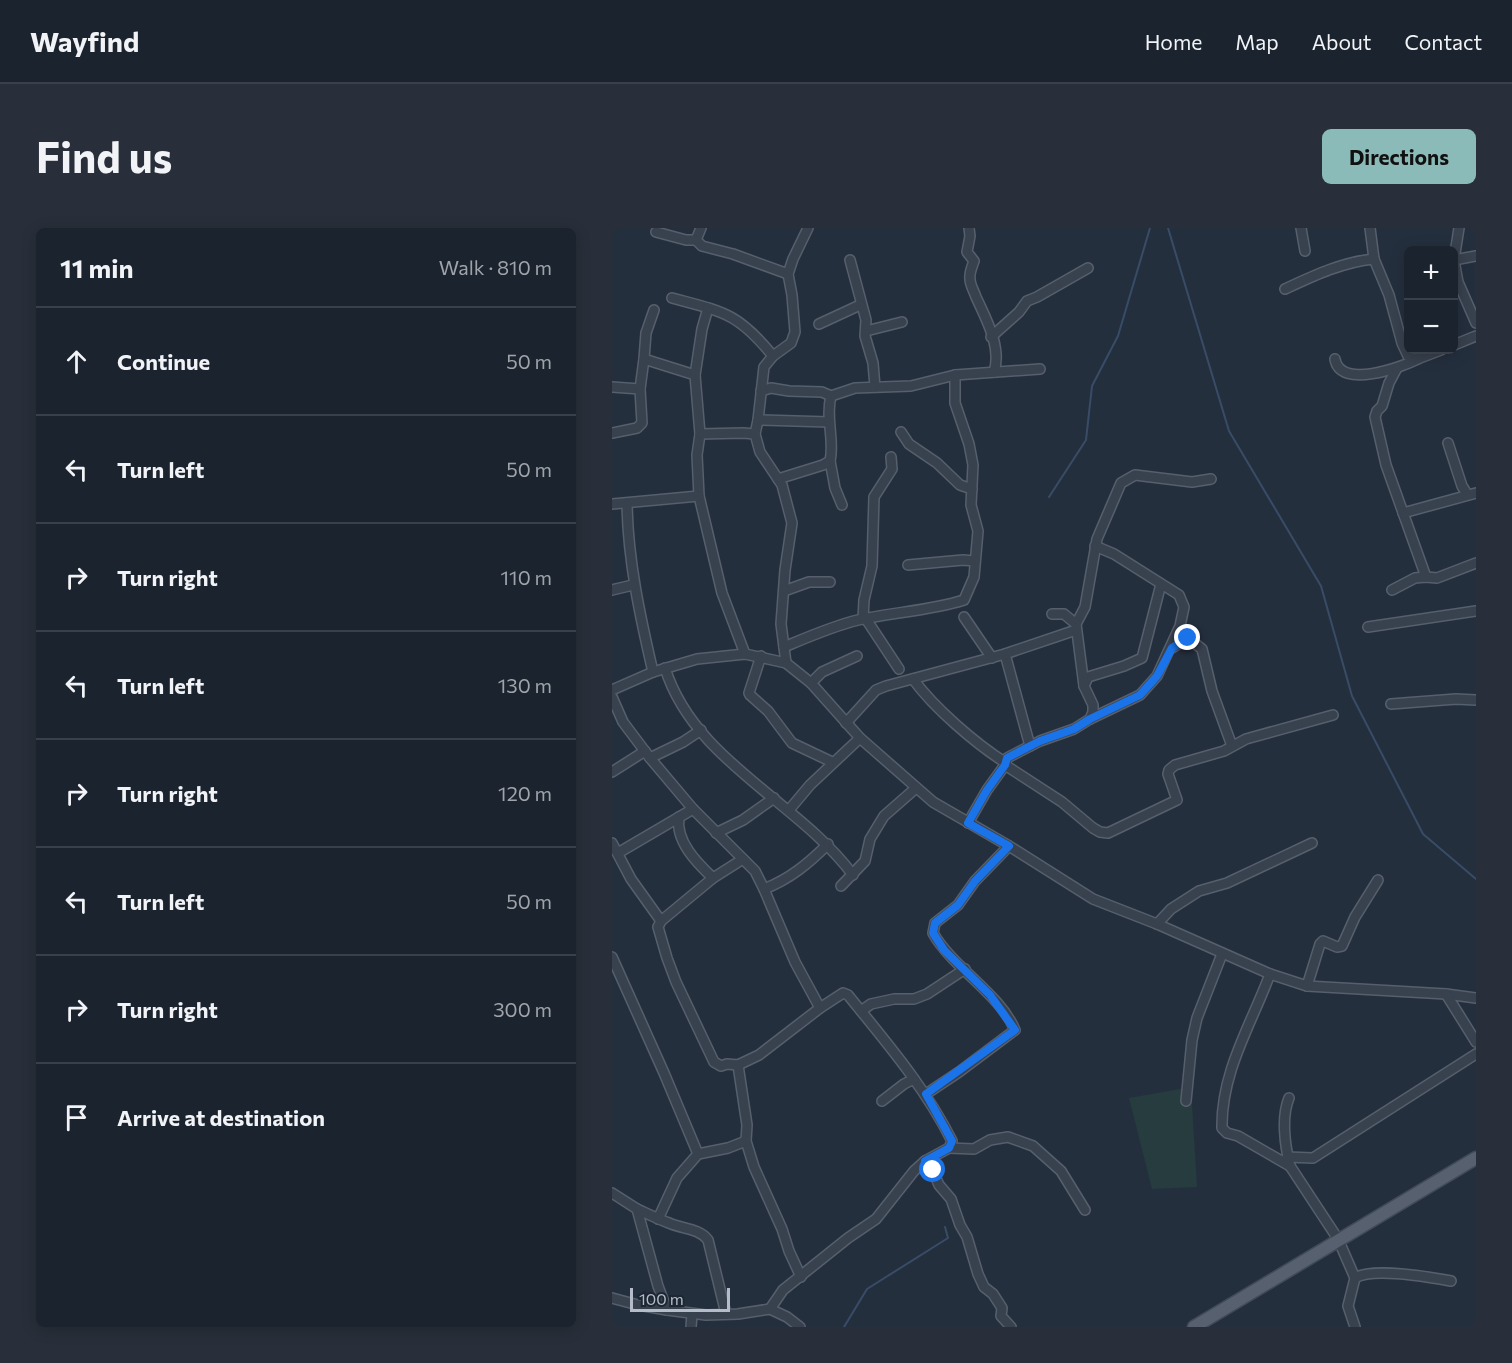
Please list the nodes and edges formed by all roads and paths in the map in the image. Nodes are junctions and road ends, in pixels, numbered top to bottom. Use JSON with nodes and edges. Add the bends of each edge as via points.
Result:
{"nodes":[{"id":1,"x":701,"y":228,"type":"edge"},
{"id":2,"x":808,"y":228,"type":"edge"},
{"id":3,"x":969,"y":228,"type":"edge"},
{"id":4,"x":1301,"y":228,"type":"edge"},
{"id":5,"x":1370,"y":228,"type":"edge"},
{"id":6,"x":1459,"y":228,"type":"edge"},
{"id":7,"x":656,"y":232,"type":"dead end"},
{"id":8,"x":696,"y":240,"type":"junction"},
{"id":9,"x":1456,"y":246,"type":"edge"},
{"id":10,"x":1305,"y":250,"type":"dead end"},
{"id":11,"x":1476,"y":256,"type":"edge"},
{"id":12,"x":1374,"y":259,"type":"junction"},
{"id":13,"x":1458,"y":259,"type":"edge"},
{"id":14,"x":850,"y":260,"type":"dead end"},
{"id":15,"x":1088,"y":268,"type":"dead end"},
{"id":16,"x":788,"y":274,"type":"junction"},
{"id":17,"x":1458,"y":282,"type":"edge"},
{"id":18,"x":1285,"y":289,"type":"dead end"},
{"id":19,"x":672,"y":298,"type":"dead end"},
{"id":20,"x":860,"y":305,"type":"junction"},
{"id":21,"x":708,"y":308,"type":"junction"},
{"id":22,"x":654,"y":310,"type":"dead end"},
{"id":23,"x":902,"y":322,"type":"dead end"},
{"id":24,"x":1476,"y":323,"type":"edge"},
{"id":25,"x":819,"y":324,"type":"dead end"},
{"id":26,"x":866,"y":331,"type":"junction"},
{"id":27,"x":1476,"y":336,"type":"edge"},
{"id":28,"x":991,"y":337,"type":"junction"},
{"id":29,"x":1458,"y":343,"type":"edge"},
{"id":30,"x":1430,"y":354,"type":"edge"},
{"id":31,"x":773,"y":356,"type":"junction"},
{"id":32,"x":1335,"y":358,"type":"dead end"},
{"id":33,"x":1420,"y":358,"type":"junction"},
{"id":34,"x":644,"y":359,"type":"junction"},
{"id":35,"x":1397,"y":368,"type":"junction"},
{"id":36,"x":1040,"y":369,"type":"dead end"},
{"id":37,"x":994,"y":372,"type":"junction"},
{"id":38,"x":695,"y":375,"type":"junction"},
{"id":39,"x":955,"y":375,"type":"junction"},
{"id":40,"x":612,"y":387,"type":"edge"},
{"id":41,"x":875,"y":387,"type":"junction"},
{"id":42,"x":640,"y":389,"type":"junction"},
{"id":43,"x":761,"y":391,"type":"junction"},
{"id":44,"x":831,"y":396,"type":"junction"},
{"id":45,"x":758,"y":420,"type":"junction"},
{"id":46,"x":829,"y":422,"type":"junction"},
{"id":47,"x":901,"y":432,"type":"dead end"},
{"id":48,"x":612,"y":433,"type":"edge"},
{"id":49,"x":700,"y":434,"type":"junction"},
{"id":50,"x":755,"y":434,"type":"junction"},
{"id":51,"x":1448,"y":443,"type":"dead end"},
{"id":52,"x":891,"y":457,"type":"dead end"},
{"id":53,"x":830,"y":461,"type":"junction"},
{"id":54,"x":778,"y":479,"type":"junction"},
{"id":55,"x":1210,"y":479,"type":"dead end"},
{"id":56,"x":972,"y":489,"type":"junction"},
{"id":57,"x":1472,"y":494,"type":"edge"},
{"id":58,"x":699,"y":496,"type":"junction"},
{"id":59,"x":612,"y":504,"type":"edge"},
{"id":60,"x":627,"y":504,"type":"junction"},
{"id":61,"x":842,"y":505,"type":"dead end"},
{"id":62,"x":1403,"y":513,"type":"junction"},
{"id":63,"x":1095,"y":546,"type":"junction"},
{"id":64,"x":975,"y":561,"type":"junction"},
{"id":65,"x":1476,"y":563,"type":"edge"},
{"id":66,"x":908,"y":565,"type":"dead end"},
{"id":67,"x":1426,"y":577,"type":"junction"},
{"id":68,"x":830,"y":582,"type":"dead end"},
{"id":69,"x":1161,"y":584,"type":"junction"},
{"id":70,"x":633,"y":585,"type":"junction"},
{"id":71,"x":612,"y":590,"type":"edge"},
{"id":72,"x":1392,"y":590,"type":"dead end"},
{"id":73,"x":784,"y":591,"type":"junction"},
{"id":74,"x":1476,"y":611,"type":"edge"},
{"id":75,"x":1052,"y":614,"type":"dead end"},
{"id":76,"x":964,"y":617,"type":"dead end"},
{"id":77,"x":865,"y":619,"type":"junction"},
{"id":78,"x":1076,"y":627,"type":"junction"},
{"id":79,"x":1368,"y":627,"type":"dead end"},
{"id":80,"x":784,"y":647,"type":"junction"},
{"id":81,"x":1172,"y":648,"type":"junction"},
{"id":82,"x":745,"y":654,"type":"junction"},
{"id":83,"x":1005,"y":654,"type":"junction"},
{"id":84,"x":761,"y":656,"type":"junction"},
{"id":85,"x":857,"y":656,"type":"dead end"},
{"id":86,"x":992,"y":658,"type":"junction"},
{"id":87,"x":786,"y":663,"type":"junction"},
{"id":88,"x":665,"y":668,"type":"junction"},
{"id":89,"x":899,"y":669,"type":"dead end"},
{"id":90,"x":653,"y":672,"type":"junction"},
{"id":91,"x":913,"y":680,"type":"junction"},
{"id":92,"x":811,"y":683,"type":"junction"},
{"id":93,"x":1084,"y":686,"type":"junction"},
{"id":94,"x":612,"y":690,"type":"edge"},
{"id":95,"x":612,"y":697,"type":"edge"},
{"id":96,"x":1476,"y":700,"type":"edge"},
{"id":97,"x":1390,"y":704,"type":"dead end"},
{"id":98,"x":1333,"y":715,"type":"dead end"},
{"id":99,"x":1090,"y":719,"type":"junction"},
{"id":100,"x":846,"y":723,"type":"junction"},
{"id":101,"x":701,"y":730,"type":"junction"},
{"id":102,"x":860,"y":738,"type":"junction"},
{"id":103,"x":1030,"y":746,"type":"junction"},
{"id":104,"x":1232,"y":746,"type":"junction"},
{"id":105,"x":648,"y":754,"type":"junction"},
{"id":106,"x":832,"y":762,"type":"junction"},
{"id":107,"x":1005,"y":764,"type":"junction"},
{"id":108,"x":612,"y":772,"type":"edge"},
{"id":109,"x":916,"y":788,"type":"junction"},
{"id":110,"x":774,"y":798,"type":"junction"},
{"id":111,"x":693,"y":809,"type":"junction"},
{"id":112,"x":789,"y":810,"type":"junction"},
{"id":113,"x":679,"y":817,"type":"junction"},
{"id":114,"x":968,"y":823,"type":"junction"},
{"id":115,"x":716,"y":833,"type":"junction"},
{"id":116,"x":612,"y":843,"type":"edge"},
{"id":117,"x":1312,"y":843,"type":"dead end"},
{"id":118,"x":828,"y":844,"type":"junction"},
{"id":119,"x":1009,"y":846,"type":"junction"},
{"id":120,"x":618,"y":852,"type":"junction"},
{"id":121,"x":743,"y":860,"type":"junction"},
{"id":122,"x":853,"y":875,"type":"junction"},
{"id":123,"x":712,"y":878,"type":"junction"},
{"id":124,"x":1378,"y":880,"type":"dead end"},
{"id":125,"x":841,"y":886,"type":"dead end"},
{"id":126,"x":764,"y":889,"type":"junction"},
{"id":127,"x":661,"y":921,"type":"junction"},
{"id":128,"x":1157,"y":924,"type":"junction"},
{"id":129,"x":1222,"y":954,"type":"junction"},
{"id":130,"x":612,"y":957,"type":"edge"},
{"id":131,"x":964,"y":969,"type":"junction"},
{"id":132,"x":1270,"y":974,"type":"junction"},
{"id":133,"x":1307,"y":986,"type":"junction"},
{"id":134,"x":1446,"y":994,"type":"junction"},
{"id":135,"x":1476,"y":998,"type":"edge"},
{"id":136,"x":820,"y":1008,"type":"junction"},
{"id":137,"x":861,"y":1011,"type":"junction"},
{"id":138,"x":1476,"y":1042,"type":"edge"},
{"id":139,"x":1476,"y":1054,"type":"edge"},
{"id":140,"x":738,"y":1065,"type":"junction"},
{"id":141,"x":914,"y":1079,"type":"junction"},
{"id":142,"x":926,"y":1094,"type":"junction"},
{"id":143,"x":1289,"y":1098,"type":"dead end"},
{"id":144,"x":882,"y":1101,"type":"dead end"},
{"id":145,"x":1186,"y":1101,"type":"dead end"},
{"id":146,"x":746,"y":1141,"type":"junction"},
{"id":147,"x":949,"y":1148,"type":"junction"},
{"id":148,"x":698,"y":1154,"type":"junction"},
{"id":149,"x":1476,"y":1158,"type":"edge"},
{"id":150,"x":925,"y":1161,"type":"junction"},
{"id":151,"x":1289,"y":1162,"type":"junction"},
{"id":152,"x":612,"y":1193,"type":"edge"},
{"id":153,"x":638,"y":1209,"type":"junction"},
{"id":154,"x":1085,"y":1210,"type":"dead end"},
{"id":155,"x":658,"y":1218,"type":"junction"},
{"id":156,"x":1338,"y":1239,"type":"junction"},
{"id":157,"x":801,"y":1277,"type":"junction"},
{"id":158,"x":1355,"y":1278,"type":"junction"},
{"id":159,"x":1451,"y":1281,"type":"dead end"},
{"id":160,"x":612,"y":1298,"type":"edge"},
{"id":161,"x":770,"y":1309,"type":"junction"},
{"id":162,"x":668,"y":1310,"type":"junction"},
{"id":163,"x":692,"y":1314,"type":"junction"},
{"id":164,"x":726,"y":1314,"type":"junction"},
{"id":165,"x":691,"y":1327,"type":"edge"},
{"id":166,"x":800,"y":1327,"type":"edge"},
{"id":167,"x":1011,"y":1327,"type":"edge"},
{"id":168,"x":1194,"y":1327,"type":"edge"},
{"id":169,"x":1355,"y":1327,"type":"edge"}],
"edges":[{"from":1,"to":8,"type":"street"},
{"from":2,"to":16,"type":"street"},
{"from":3,"to":28,"type":"street","via":[[967,252],[974,261],[971,284],[992,330]]},
{"from":4,"to":10,"type":"street"},
{"from":5,"to":12,"type":"street"},
{"from":6,"to":9,"type":"street"},
{"from":7,"to":8,"type":"street"},
{"from":8,"to":16,"type":"street","via":[[702,246]]},
{"from":11,"to":13,"type":"street"},
{"from":12,"to":18,"type":"street","via":[[1353,262]]},
{"from":12,"to":33,"type":"street","via":[[1407,356]]},
{"from":14,"to":20,"type":"street"},
{"from":15,"to":28,"type":"street","via":[[1027,300]]},
{"from":16,"to":31,"type":"street","via":[[795,332],[791,343]]},
{"from":17,"to":24,"type":"street"},
{"from":19,"to":21,"type":"street"},
{"from":20,"to":25,"type":"street"},
{"from":20,"to":26,"type":"street"},
{"from":21,"to":31,"type":"street","via":[[738,320]]},
{"from":21,"to":38,"type":"street"},
{"from":22,"to":34,"type":"street","via":[[646,333]]},
{"from":23,"to":26,"type":"street"},
{"from":26,"to":41,"type":"street"},
{"from":27,"to":29,"type":"street"},
{"from":28,"to":37,"type":"street","via":[[997,358]]},
{"from":30,"to":33,"type":"street"},
{"from":31,"to":43,"type":"street","via":[[764,367]]},
{"from":32,"to":35,"type":"street","via":[[1340,369],[1354,373],[1374,374]]},
{"from":33,"to":35,"type":"street"},
{"from":34,"to":38,"type":"street"},
{"from":34,"to":42,"type":"street"},
{"from":35,"to":62,"type":"street","via":[[1375,417]]},
{"from":36,"to":37,"type":"street"},
{"from":37,"to":39,"type":"street"},
{"from":38,"to":49,"type":"street"},
{"from":39,"to":41,"type":"street","via":[[910,386]]},
{"from":39,"to":56,"type":"street","via":[[955,403],[973,465]]},
{"from":40,"to":42,"type":"street"},
{"from":41,"to":44,"type":"street"},
{"from":42,"to":48,"type":"street","via":[[642,423],[637,428]]},
{"from":43,"to":44,"type":"street","via":[[771,388]]},
{"from":43,"to":45,"type":"street"},
{"from":44,"to":46,"type":"street"},
{"from":45,"to":46,"type":"street"},
{"from":45,"to":50,"type":"street"},
{"from":46,"to":53,"type":"street"},
{"from":47,"to":56,"type":"street","via":[[909,444],[960,485]]},
{"from":49,"to":50,"type":"street"},
{"from":49,"to":58,"type":"street"},
{"from":50,"to":54,"type":"street","via":[[760,452]]},
{"from":51,"to":57,"type":"street","via":[[1462,486]]},
{"from":52,"to":77,"type":"street","via":[[892,469],[874,497],[872,566],[864,600]]},
{"from":53,"to":54,"type":"street"},
{"from":53,"to":61,"type":"street"},
{"from":54,"to":73,"type":"street","via":[[792,523]]},
{"from":55,"to":63,"type":"street","via":[[1192,482],[1135,475],[1121,483]]},
{"from":56,"to":64,"type":"street","via":[[971,505],[978,531]]},
{"from":57,"to":62,"type":"street"},
{"from":58,"to":60,"type":"street"},
{"from":58,"to":82,"type":"street","via":[[722,593]]},
{"from":59,"to":60,"type":"street"},
{"from":60,"to":70,"type":"street"},
{"from":62,"to":67,"type":"street"},
{"from":63,"to":69,"type":"street"},
{"from":63,"to":78,"type":"street","via":[[1084,607]]},
{"from":64,"to":66,"type":"street"},
{"from":64,"to":77,"type":"street","via":[[974,577],[964,600],[939,608]]},
{"from":65,"to":67,"type":"street","via":[[1437,578]]},
{"from":67,"to":72,"type":"street"},
{"from":68,"to":73,"type":"street","via":[[809,582]]},
{"from":69,"to":81,"type":"street","via":[[1179,595],[1184,607]]},
{"from":69,"to":93,"type":"street","via":[[1142,657],[1088,677]]},
{"from":70,"to":71,"type":"street"},
{"from":70,"to":90,"type":"street"},
{"from":73,"to":80,"type":"street"},
{"from":74,"to":79,"type":"street"},
{"from":75,"to":78,"type":"street","via":[[1064,614]]},
{"from":76,"to":86,"type":"street"},
{"from":77,"to":80,"type":"street"},
{"from":77,"to":89,"type":"street"},
{"from":78,"to":83,"type":"street"},
{"from":78,"to":93,"type":"street"},
{"from":80,"to":87,"type":"street"},
{"from":81,"to":99,"type":"street","via":[[1157,676],[1140,695]]},
{"from":81,"to":104,"type":"street","via":[[1188,638],[1202,649]]},
{"from":82,"to":84,"type":"street"},
{"from":82,"to":88,"type":"street","via":[[697,659]]},
{"from":83,"to":86,"type":"street"},
{"from":83,"to":103,"type":"street"},
{"from":84,"to":87,"type":"street"},
{"from":84,"to":106,"type":"street","via":[[750,695],[768,711],[792,743]]},
{"from":85,"to":92,"type":"street","via":[[822,672]]},
{"from":86,"to":91,"type":"street"},
{"from":87,"to":92,"type":"street"},
{"from":88,"to":90,"type":"street"},
{"from":88,"to":101,"type":"street","via":[[680,705]]},
{"from":90,"to":94,"type":"street"},
{"from":91,"to":100,"type":"street","via":[[876,690]]},
{"from":91,"to":107,"type":"street","via":[[950,718]]},
{"from":92,"to":100,"type":"street"},
{"from":93,"to":99,"type":"street","via":[[1093,705]]},
{"from":95,"to":105,"type":"street","via":[[623,722]]},
{"from":96,"to":97,"type":"street"},
{"from":98,"to":104,"type":"street"},
{"from":99,"to":103,"type":"street"},
{"from":100,"to":102,"type":"street"},
{"from":101,"to":105,"type":"street","via":[[683,742]]},
{"from":101,"to":110,"type":"street","via":[[722,756]]},
{"from":102,"to":106,"type":"street"},
{"from":102,"to":109,"type":"street"},
{"from":103,"to":107,"type":"street","via":[[1007,758]]},
{"from":104,"to":107,"type":"street","via":[[1175,765],[1168,774],[1177,800],[1108,833],[1093,828]]},
{"from":105,"to":108,"type":"street"},
{"from":105,"to":111,"type":"street"},
{"from":106,"to":112,"type":"street"},
{"from":107,"to":114,"type":"street"},
{"from":109,"to":114,"type":"street"},
{"from":109,"to":122,"type":"street","via":[[884,816],[870,839],[865,861]]},
{"from":110,"to":112,"type":"street"},
{"from":110,"to":115,"type":"street"},
{"from":111,"to":113,"type":"street"},
{"from":111,"to":115,"type":"street"},
{"from":112,"to":118,"type":"street"},
{"from":113,"to":120,"type":"street"},
{"from":113,"to":123,"type":"street","via":[[679,833]]},
{"from":114,"to":119,"type":"street"},
{"from":115,"to":121,"type":"street"},
{"from":116,"to":120,"type":"street"},
{"from":117,"to":128,"type":"street","via":[[1227,883],[1199,891],[1171,909]]},
{"from":118,"to":122,"type":"street"},
{"from":118,"to":126,"type":"street","via":[[795,873]]},
{"from":119,"to":128,"type":"street","via":[[1093,899]]},
{"from":119,"to":131,"type":"street","via":[[958,905],[934,925],[936,939]]},
{"from":120,"to":127,"type":"street","via":[[631,879]]},
{"from":121,"to":123,"type":"street"},
{"from":121,"to":126,"type":"street","via":[[755,871]]},
{"from":122,"to":125,"type":"street"},
{"from":123,"to":127,"type":"street"},
{"from":124,"to":133,"type":"street","via":[[1342,946],[1320,944]]},
{"from":126,"to":136,"type":"street","via":[[795,962]]},
{"from":127,"to":140,"type":"street","via":[[658,927],[667,958],[714,1062],[721,1066]]},
{"from":128,"to":129,"type":"street"},
{"from":129,"to":132,"type":"street"},
{"from":129,"to":145,"type":"street","via":[[1197,1018]]},
{"from":130,"to":148,"type":"street"},
{"from":131,"to":137,"type":"street","via":[[927,994],[871,1004]]},
{"from":131,"to":142,"type":"street","via":[[990,995],[1015,1030]]},
{"from":132,"to":133,"type":"street"},
{"from":132,"to":151,"type":"street","via":[[1228,1078],[1222,1128]]},
{"from":133,"to":134,"type":"street"},
{"from":134,"to":135,"type":"street"},
{"from":134,"to":138,"type":"street"},
{"from":136,"to":137,"type":"street","via":[[843,993]]},
{"from":136,"to":140,"type":"street","via":[[759,1055]]},
{"from":137,"to":141,"type":"street"},
{"from":139,"to":151,"type":"street","via":[[1313,1158]]},
{"from":140,"to":146,"type":"street"},
{"from":141,"to":142,"type":"street"},
{"from":141,"to":144,"type":"street"},
{"from":142,"to":147,"type":"street","via":[[952,1141]]},
{"from":143,"to":151,"type":"street"},
{"from":146,"to":148,"type":"street"},
{"from":146,"to":157,"type":"street"},
{"from":147,"to":150,"type":"street"},
{"from":147,"to":154,"type":"street","via":[[974,1149],[990,1140],[1008,1137],[1033,1146],[1061,1171]]},
{"from":148,"to":155,"type":"street","via":[[677,1178]]},
{"from":149,"to":156,"type":"main road"},
{"from":150,"to":157,"type":"street","via":[[876,1219]]},
{"from":150,"to":167,"type":"street","via":[[951,1199],[984,1287],[993,1293],[1002,1308],[1001,1316]]},
{"from":151,"to":156,"type":"street"},
{"from":152,"to":153,"type":"street"},
{"from":153,"to":155,"type":"street"},
{"from":153,"to":162,"type":"street"},
{"from":155,"to":164,"type":"street","via":[[708,1240]]},
{"from":156,"to":158,"type":"street"},
{"from":156,"to":168,"type":"main road"},
{"from":157,"to":161,"type":"street","via":[[783,1290]]},
{"from":158,"to":159,"type":"street","via":[[1361,1274],[1394,1274]]},
{"from":158,"to":169,"type":"street","via":[[1348,1306]]},
{"from":160,"to":162,"type":"street"},
{"from":161,"to":164,"type":"street"},
{"from":161,"to":166,"type":"street"},
{"from":162,"to":163,"type":"street"},
{"from":163,"to":164,"type":"street"},
{"from":163,"to":165,"type":"street"}]}
